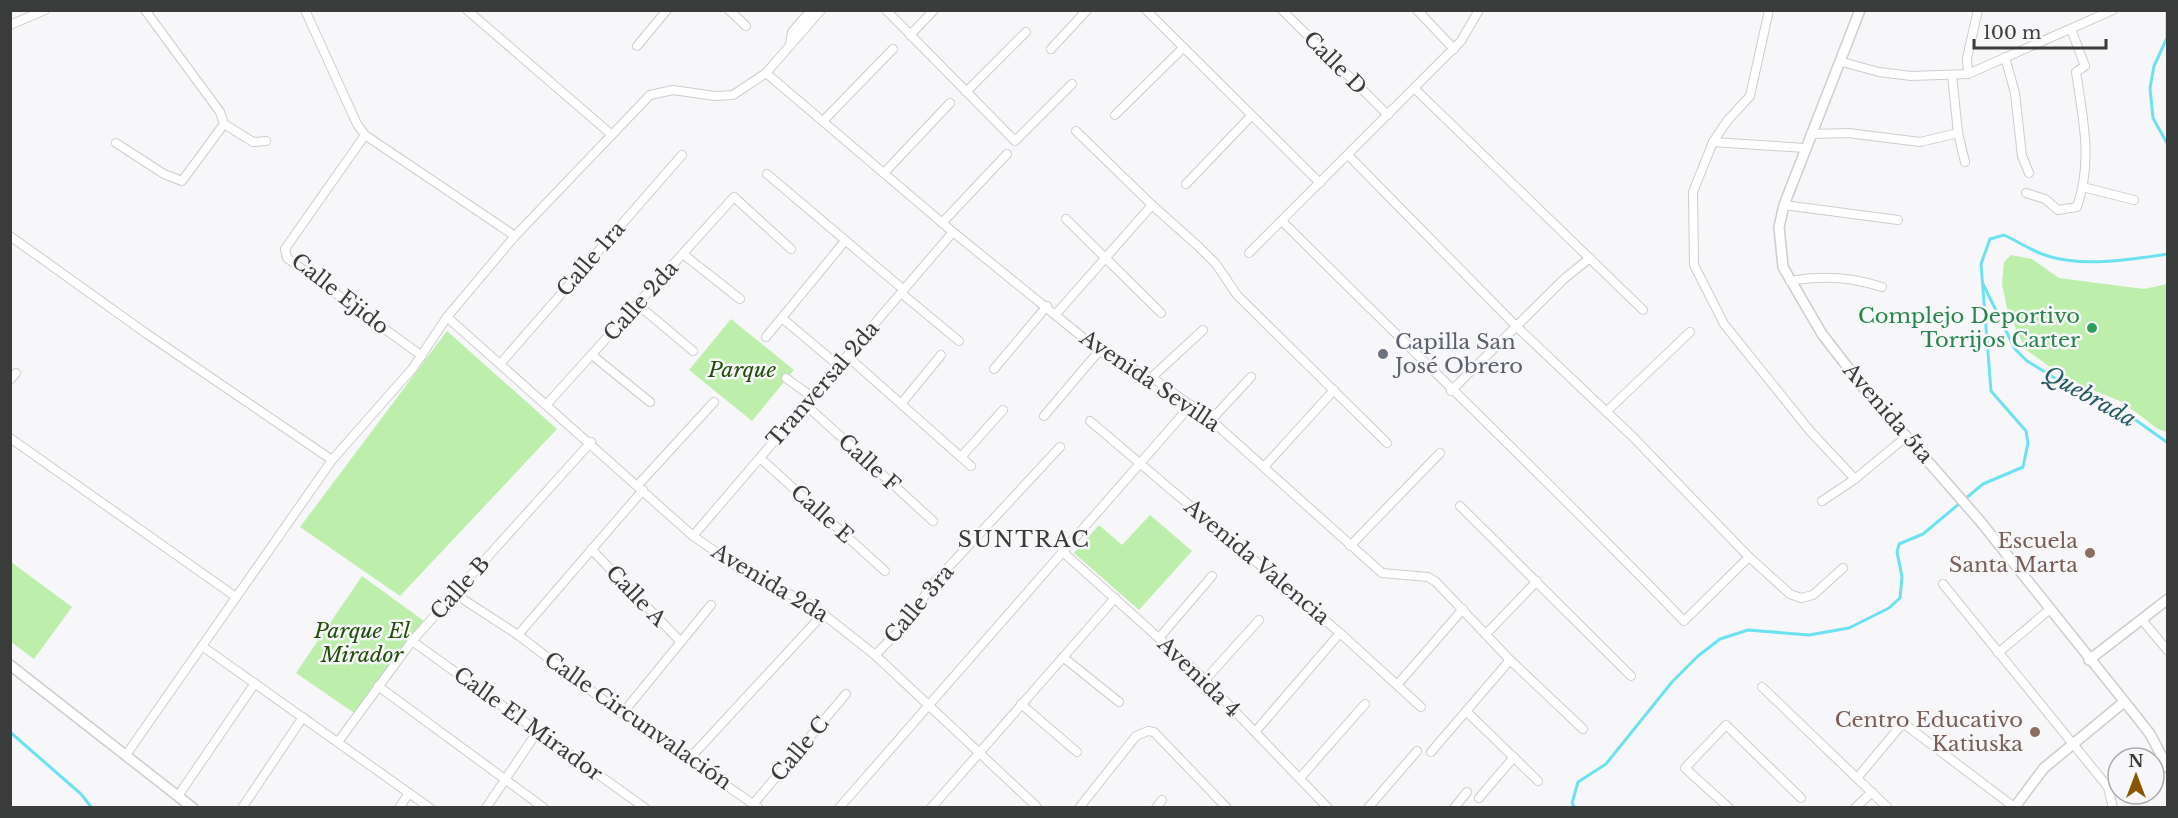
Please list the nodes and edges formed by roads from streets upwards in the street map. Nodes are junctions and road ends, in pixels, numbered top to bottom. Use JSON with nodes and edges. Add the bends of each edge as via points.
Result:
{"nodes":[{"id":1,"x":45,"y":10,"type":"edge"},
{"id":2,"x":145,"y":10,"type":"edge"},
{"id":3,"x":305,"y":10,"type":"edge"},
{"id":4,"x":467,"y":10,"type":"edge"},
{"id":5,"x":668,"y":10,"type":"edge"},
{"id":6,"x":729,"y":10,"type":"edge"},
{"id":7,"x":811,"y":10,"type":"edge"},
{"id":8,"x":821,"y":10,"type":"edge"},
{"id":9,"x":886,"y":10,"type":"edge"},
{"id":10,"x":934,"y":10,"type":"edge"},
{"id":11,"x":1088,"y":10,"type":"edge"},
{"id":12,"x":1146,"y":10,"type":"edge"},
{"id":13,"x":1282,"y":10,"type":"edge"},
{"id":14,"x":1417,"y":10,"type":"edge"},
{"id":15,"x":1479,"y":10,"type":"edge"},
{"id":16,"x":1769,"y":10,"type":"edge"},
{"id":17,"x":1860,"y":10,"type":"edge"},
{"id":18,"x":1978,"y":10,"type":"edge"},
{"id":19,"x":2113,"y":10,"type":"edge"},
{"id":20,"x":10,"y":25,"type":"edge"},
{"id":21,"x":746,"y":26,"type":"dead end"},
{"id":22,"x":2071,"y":29,"type":"junction"},
{"id":23,"x":1026,"y":32,"type":"dead end"},
{"id":24,"x":910,"y":35,"type":"junction"},
{"id":25,"x":790,"y":45,"type":"junction"},
{"id":26,"x":637,"y":46,"type":"dead end"},
{"id":27,"x":1184,"y":48,"type":"junction"},
{"id":28,"x":893,"y":49,"type":"dead end"},
{"id":29,"x":1051,"y":49,"type":"dead end"},
{"id":30,"x":1454,"y":49,"type":"junction"},
{"id":31,"x":2005,"y":57,"type":"junction"},
{"id":32,"x":1842,"y":62,"type":"junction"},
{"id":33,"x":766,"y":73,"type":"junction"},
{"id":34,"x":1968,"y":74,"type":"junction"},
{"id":35,"x":1952,"y":75,"type":"junction"},
{"id":36,"x":1072,"y":84,"type":"dead end"},
{"id":37,"x":1414,"y":89,"type":"junction"},
{"id":38,"x":966,"y":92,"type":"junction"},
{"id":39,"x":950,"y":103,"type":"dead end"},
{"id":40,"x":1115,"y":115,"type":"dead end"},
{"id":41,"x":1388,"y":115,"type":"junction"},
{"id":42,"x":1251,"y":116,"type":"junction"},
{"id":43,"x":823,"y":122,"type":"junction"},
{"id":44,"x":224,"y":124,"type":"junction"},
{"id":45,"x":1076,"y":131,"type":"dead end"},
{"id":46,"x":1958,"y":133,"type":"junction"},
{"id":47,"x":1811,"y":134,"type":"junction"},
{"id":48,"x":365,"y":135,"type":"junction"},
{"id":49,"x":612,"y":135,"type":"junction"},
{"id":50,"x":266,"y":141,"type":"dead end"},
{"id":51,"x":1713,"y":142,"type":"junction"},
{"id":52,"x":116,"y":143,"type":"dead end"},
{"id":53,"x":1805,"y":147,"type":"junction"},
{"id":54,"x":1007,"y":154,"type":"dead end"},
{"id":55,"x":682,"y":155,"type":"dead end"},
{"id":56,"x":1349,"y":156,"type":"junction"},
{"id":57,"x":1965,"y":162,"type":"dead end"},
{"id":58,"x":884,"y":173,"type":"junction"},
{"id":59,"x":2030,"y":173,"type":"dead end"},
{"id":60,"x":767,"y":174,"type":"dead end"},
{"id":61,"x":1320,"y":183,"type":"junction"},
{"id":62,"x":1186,"y":184,"type":"dead end"},
{"id":63,"x":2083,"y":188,"type":"junction"},
{"id":64,"x":2026,"y":193,"type":"dead end"},
{"id":65,"x":2134,"y":200,"type":"dead end"},
{"id":66,"x":1152,"y":205,"type":"junction"},
{"id":67,"x":1784,"y":205,"type":"junction"},
{"id":68,"x":1066,"y":219,"type":"dead end"},
{"id":69,"x":1898,"y":220,"type":"dead end"},
{"id":70,"x":1282,"y":221,"type":"junction"},
{"id":71,"x":942,"y":223,"type":"junction"},
{"id":72,"x":953,"y":232,"type":"junction"},
{"id":73,"x":10,"y":236,"type":"edge"},
{"id":74,"x":515,"y":236,"type":"junction"},
{"id":75,"x":845,"y":241,"type":"junction"},
{"id":76,"x":791,"y":249,"type":"dead end"},
{"id":77,"x":1249,"y":253,"type":"dead end"},
{"id":78,"x":683,"y":254,"type":"junction"},
{"id":79,"x":1107,"y":257,"type":"junction"},
{"id":80,"x":1590,"y":258,"type":"junction"},
{"id":81,"x":1790,"y":281,"type":"junction"},
{"id":82,"x":1882,"y":287,"type":"dead end"},
{"id":83,"x":902,"y":292,"type":"junction"},
{"id":84,"x":740,"y":299,"type":"dead end"},
{"id":85,"x":637,"y":304,"type":"junction"},
{"id":86,"x":1047,"y":306,"type":"junction"},
{"id":87,"x":1643,"y":310,"type":"dead end"},
{"id":88,"x":1161,"y":313,"type":"dead end"},
{"id":89,"x":1056,"y":314,"type":"junction"},
{"id":90,"x":447,"y":317,"type":"junction"},
{"id":91,"x":782,"y":318,"type":"junction"},
{"id":92,"x":1516,"y":326,"type":"junction"},
{"id":93,"x":1203,"y":330,"type":"dead end"},
{"id":94,"x":1690,"y":332,"type":"dead end"},
{"id":95,"x":766,"y":338,"type":"dead end"},
{"id":96,"x":959,"y":341,"type":"dead end"},
{"id":97,"x":693,"y":351,"type":"dead end"},
{"id":98,"x":1100,"y":351,"type":"junction"},
{"id":99,"x":592,"y":355,"type":"junction"},
{"id":100,"x":941,"y":355,"type":"dead end"},
{"id":101,"x":422,"y":356,"type":"junction"},
{"id":102,"x":847,"y":356,"type":"junction"},
{"id":103,"x":501,"y":363,"type":"junction"},
{"id":104,"x":839,"y":366,"type":"junction"},
{"id":105,"x":994,"y":369,"type":"dead end"},
{"id":106,"x":16,"y":373,"type":"dead end"},
{"id":107,"x":1251,"y":377,"type":"dead end"},
{"id":108,"x":786,"y":378,"type":"dead end"},
{"id":109,"x":1152,"y":378,"type":"junction"},
{"id":110,"x":10,"y":380,"type":"edge"},
{"id":111,"x":1334,"y":390,"type":"junction"},
{"id":112,"x":1451,"y":390,"type":"junction"},
{"id":113,"x":812,"y":397,"type":"junction"},
{"id":114,"x":650,"y":402,"type":"dead end"},
{"id":115,"x":714,"y":402,"type":"dead end"},
{"id":116,"x":547,"y":404,"type":"junction"},
{"id":117,"x":901,"y":404,"type":"junction"},
{"id":118,"x":806,"y":405,"type":"junction"},
{"id":119,"x":1191,"y":405,"type":"junction"},
{"id":120,"x":1003,"y":410,"type":"dead end"},
{"id":121,"x":1606,"y":412,"type":"junction"},
{"id":122,"x":1044,"y":416,"type":"dead end"},
{"id":123,"x":1211,"y":420,"type":"junction"},
{"id":124,"x":1090,"y":421,"type":"dead end"},
{"id":125,"x":1907,"y":436,"type":"junction"},
{"id":126,"x":10,"y":438,"type":"edge"},
{"id":127,"x":591,"y":442,"type":"junction"},
{"id":128,"x":1387,"y":443,"type":"dead end"},
{"id":129,"x":1060,"y":447,"type":"dead end"},
{"id":130,"x":1440,"y":453,"type":"dead end"},
{"id":131,"x":961,"y":457,"type":"junction"},
{"id":132,"x":760,"y":458,"type":"junction"},
{"id":133,"x":332,"y":460,"type":"junction"},
{"id":134,"x":1141,"y":464,"type":"junction"},
{"id":135,"x":971,"y":466,"type":"dead end"},
{"id":136,"x":1264,"y":467,"type":"junction"},
{"id":137,"x":1855,"y":478,"type":"junction"},
{"id":138,"x":640,"y":488,"type":"junction"},
{"id":139,"x":1822,"y":501,"type":"dead end"},
{"id":140,"x":1460,"y":506,"type":"dead end"},
{"id":141,"x":933,"y":521,"type":"dead end"},
{"id":142,"x":693,"y":536,"type":"junction"},
{"id":143,"x":1350,"y":546,"type":"junction"},
{"id":144,"x":591,"y":549,"type":"junction"},
{"id":145,"x":1064,"y":553,"type":"junction"},
{"id":146,"x":1749,"y":557,"type":"junction"},
{"id":147,"x":1843,"y":568,"type":"dead end"},
{"id":148,"x":885,"y":571,"type":"dead end"},
{"id":149,"x":1212,"y":576,"type":"dead end"},
{"id":150,"x":1538,"y":581,"type":"junction"},
{"id":151,"x":1943,"y":584,"type":"dead end"},
{"id":152,"x":455,"y":594,"type":"junction"},
{"id":153,"x":236,"y":597,"type":"junction"},
{"id":154,"x":1115,"y":598,"type":"junction"},
{"id":155,"x":2168,"y":599,"type":"edge"},
{"id":156,"x":711,"y":605,"type":"dead end"},
{"id":157,"x":1462,"y":609,"type":"junction"},
{"id":158,"x":2049,"y":610,"type":"junction"},
{"id":159,"x":824,"y":613,"type":"junction"},
{"id":160,"x":1259,"y":620,"type":"dead end"},
{"id":161,"x":2142,"y":620,"type":"junction"},
{"id":162,"x":1340,"y":633,"type":"junction"},
{"id":163,"x":1486,"y":634,"type":"junction"},
{"id":164,"x":518,"y":635,"type":"junction"},
{"id":165,"x":1160,"y":638,"type":"junction"},
{"id":166,"x":412,"y":641,"type":"junction"},
{"id":167,"x":681,"y":642,"type":"junction"},
{"id":168,"x":202,"y":646,"type":"junction"},
{"id":169,"x":2168,"y":651,"type":"edge"},
{"id":170,"x":1998,"y":653,"type":"junction"},
{"id":171,"x":875,"y":655,"type":"junction"},
{"id":172,"x":1063,"y":657,"type":"junction"},
{"id":173,"x":1510,"y":660,"type":"junction"},
{"id":174,"x":2089,"y":660,"type":"junction"},
{"id":175,"x":10,"y":665,"type":"edge"},
{"id":176,"x":1631,"y":676,"type":"dead end"},
{"id":177,"x":1205,"y":680,"type":"junction"},
{"id":178,"x":255,"y":683,"type":"junction"},
{"id":179,"x":1397,"y":685,"type":"junction"},
{"id":180,"x":378,"y":686,"type":"junction"},
{"id":181,"x":1762,"y":687,"type":"dead end"},
{"id":182,"x":846,"y":694,"type":"dead end"},
{"id":183,"x":1119,"y":702,"type":"dead end"},
{"id":184,"x":2124,"y":702,"type":"junction"},
{"id":185,"x":930,"y":704,"type":"junction"},
{"id":186,"x":1021,"y":704,"type":"junction"},
{"id":187,"x":1365,"y":704,"type":"dead end"},
{"id":188,"x":1421,"y":707,"type":"dead end"},
{"id":189,"x":1466,"y":711,"type":"junction"},
{"id":190,"x":622,"y":714,"type":"junction"},
{"id":191,"x":303,"y":717,"type":"junction"},
{"id":192,"x":1583,"y":729,"type":"dead end"},
{"id":193,"x":537,"y":732,"type":"junction"},
{"id":194,"x":1255,"y":732,"type":"junction"},
{"id":195,"x":338,"y":742,"type":"junction"},
{"id":196,"x":2072,"y":745,"type":"junction"},
{"id":197,"x":979,"y":752,"type":"junction"},
{"id":198,"x":1077,"y":752,"type":"dead end"},
{"id":199,"x":1417,"y":752,"type":"dead end"},
{"id":200,"x":1431,"y":752,"type":"dead end"},
{"id":201,"x":126,"y":755,"type":"junction"},
{"id":202,"x":1514,"y":757,"type":"junction"},
{"id":203,"x":690,"y":758,"type":"junction"},
{"id":204,"x":2168,"y":768,"type":"edge"},
{"id":205,"x":1300,"y":778,"type":"junction"},
{"id":206,"x":1857,"y":778,"type":"junction"},
{"id":207,"x":505,"y":781,"type":"junction"},
{"id":208,"x":1538,"y":782,"type":"dead end"},
{"id":209,"x":1467,"y":792,"type":"dead end"},
{"id":210,"x":1872,"y":792,"type":"junction"},
{"id":211,"x":409,"y":793,"type":"junction"},
{"id":212,"x":178,"y":796,"type":"junction"},
{"id":213,"x":1479,"y":798,"type":"dead end"},
{"id":214,"x":1801,"y":798,"type":"dead end"},
{"id":215,"x":1162,"y":801,"type":"dead end"},
{"id":216,"x":757,"y":805,"type":"edge"},
{"id":217,"x":1036,"y":806,"type":"dead end"},
{"id":218,"x":1083,"y":806,"type":"edge"},
{"id":219,"x":193,"y":807,"type":"edge"},
{"id":220,"x":242,"y":807,"type":"edge"},
{"id":221,"x":399,"y":807,"type":"edge"},
{"id":222,"x":430,"y":807,"type":"edge"},
{"id":223,"x":486,"y":807,"type":"edge"},
{"id":224,"x":544,"y":807,"type":"edge"},
{"id":225,"x":645,"y":807,"type":"edge"},
{"id":226,"x":839,"y":807,"type":"edge"},
{"id":227,"x":931,"y":807,"type":"edge"},
{"id":228,"x":1156,"y":807,"type":"edge"},
{"id":229,"x":1227,"y":807,"type":"edge"},
{"id":230,"x":1328,"y":807,"type":"edge"},
{"id":231,"x":1368,"y":807,"type":"edge"},
{"id":232,"x":1454,"y":807,"type":"edge"},
{"id":233,"x":1729,"y":807,"type":"edge"},
{"id":234,"x":1855,"y":807,"type":"edge"},
{"id":235,"x":1888,"y":807,"type":"edge"},
{"id":236,"x":2014,"y":807,"type":"edge"},
{"id":237,"x":2113,"y":807,"type":"edge"}],
"edges":[{"from":1,"to":20,"type":"street"},
{"from":2,"to":44,"type":"street","via":[[220,112]]},
{"from":3,"to":48,"type":"street"},
{"from":4,"to":49,"type":"street"},
{"from":5,"to":26,"type":"street"},
{"from":6,"to":21,"type":"street"},
{"from":7,"to":25,"type":"street","via":[[792,32]]},
{"from":8,"to":25,"type":"street"},
{"from":9,"to":24,"type":"street"},
{"from":10,"to":24,"type":"street"},
{"from":11,"to":29,"type":"street"},
{"from":12,"to":27,"type":"street"},
{"from":13,"to":41,"type":"street","name":"Calle D"},
{"from":14,"to":30,"type":"street"},
{"from":15,"to":30,"type":"street"},
{"from":16,"to":51,"type":"street","via":[[1750,96]]},
{"from":17,"to":32,"type":"street","name":"Avenida 5ta"},
{"from":18,"to":34,"type":"street","via":[[1969,47]]},
{"from":19,"to":22,"type":"street"},
{"from":22,"to":31,"type":"street"},
{"from":22,"to":63,"type":"street","via":[[2085,66],[2076,72],[2087,171]]},
{"from":23,"to":38,"type":"street"},
{"from":24,"to":38,"type":"street"},
{"from":25,"to":33,"type":"street"},
{"from":27,"to":40,"type":"street"},
{"from":27,"to":42,"type":"street"},
{"from":28,"to":43,"type":"street"},
{"from":30,"to":37,"type":"street"},
{"from":31,"to":34,"type":"street"},
{"from":31,"to":59,"type":"street","via":[[2015,93],[2022,156]]},
{"from":32,"to":35,"type":"street","via":[[1911,76]]},
{"from":32,"to":47,"type":"street","name":"Avenida 5ta"},
{"from":33,"to":43,"type":"street","name":"Avenida Sevilla"},
{"from":33,"to":49,"type":"street","via":[[733,95],[673,90],[650,95]]},
{"from":34,"to":35,"type":"street"},
{"from":35,"to":46,"type":"street"},
{"from":36,"to":38,"type":"street","via":[[1015,141]]},
{"from":37,"to":41,"type":"street"},
{"from":37,"to":80,"type":"street"},
{"from":39,"to":58,"type":"street"},
{"from":41,"to":56,"type":"street"},
{"from":42,"to":61,"type":"street"},
{"from":42,"to":62,"type":"street"},
{"from":43,"to":58,"type":"street","name":"Avenida Sevilla"},
{"from":44,"to":50,"type":"street","via":[[253,142]]},
{"from":44,"to":52,"type":"street","via":[[182,181]]},
{"from":45,"to":66,"type":"street"},
{"from":46,"to":47,"type":"street","via":[[1920,142],[1848,133]]},
{"from":46,"to":57,"type":"street"},
{"from":47,"to":53,"type":"street","name":"Avenida 5ta"},
{"from":48,"to":74,"type":"street"},
{"from":48,"to":101,"type":"street","name":"Calle Ejido","via":[[285,249],[287,258]]},
{"from":49,"to":74,"type":"street"},
{"from":51,"to":53,"type":"street"},
{"from":51,"to":137,"type":"street","via":[[1693,192],[1694,265],[1724,324],[1810,431]]},
{"from":53,"to":67,"type":"street","name":"Avenida 5ta"},
{"from":54,"to":71,"type":"street"},
{"from":55,"to":103,"type":"street","name":"Calle 1ra"},
{"from":56,"to":61,"type":"street"},
{"from":56,"to":92,"type":"street"},
{"from":58,"to":71,"type":"street","name":"Avenida Sevilla"},
{"from":60,"to":75,"type":"street"},
{"from":61,"to":70,"type":"street"},
{"from":63,"to":64,"type":"street","via":[[2078,207],[2058,210],[2044,199]]},
{"from":63,"to":65,"type":"street"},
{"from":66,"to":79,"type":"street"},
{"from":66,"to":111,"type":"street","via":[[1216,264],[1237,295]]},
{"from":67,"to":69,"type":"street"},
{"from":67,"to":81,"type":"street","name":"Avenida 5ta","via":[[1779,227],[1780,251]]},
{"from":68,"to":79,"type":"street"},
{"from":70,"to":77,"type":"street"},
{"from":70,"to":112,"type":"street"},
{"from":71,"to":72,"type":"street","name":"Avenida Sevilla"},
{"from":72,"to":83,"type":"street","name":"Tranversal 2da"},
{"from":72,"to":86,"type":"street","name":"Avenida Sevilla"},
{"from":73,"to":133,"type":"street"},
{"from":74,"to":90,"type":"street"},
{"from":75,"to":83,"type":"street"},
{"from":75,"to":91,"type":"street"},
{"from":76,"to":78,"type":"street","name":"Calle 2da","via":[[734,197]]},
{"from":78,"to":84,"type":"street"},
{"from":78,"to":85,"type":"street","name":"Calle 2da"},
{"from":79,"to":88,"type":"street"},
{"from":79,"to":89,"type":"street"},
{"from":80,"to":87,"type":"street"},
{"from":80,"to":92,"type":"street"},
{"from":81,"to":82,"type":"street","via":[[1834,277]]},
{"from":81,"to":125,"type":"street","name":"Avenida 5ta","via":[[1822,334]]},
{"from":83,"to":96,"type":"street"},
{"from":83,"to":102,"type":"street","name":"Tranversal 2da"},
{"from":85,"to":97,"type":"street"},
{"from":85,"to":99,"type":"street","name":"Calle 2da"},
{"from":86,"to":89,"type":"street","name":"Avenida Sevilla"},
{"from":86,"to":105,"type":"street"},
{"from":89,"to":98,"type":"street","name":"Avenida Sevilla"},
{"from":90,"to":101,"type":"street"},
{"from":90,"to":103,"type":"street","name":"Avenida 2da"},
{"from":91,"to":95,"type":"street"},
{"from":91,"to":104,"type":"street"},
{"from":92,"to":112,"type":"street"},
{"from":92,"to":121,"type":"street"},
{"from":93,"to":109,"type":"street"},
{"from":94,"to":121,"type":"street"},
{"from":98,"to":109,"type":"street","name":"Avenida Sevilla"},
{"from":98,"to":122,"type":"street"},
{"from":99,"to":114,"type":"street"},
{"from":99,"to":116,"type":"street","name":"Calle 2da"},
{"from":100,"to":117,"type":"street"},
{"from":101,"to":133,"type":"street"},
{"from":102,"to":104,"type":"street","name":"Tranversal 2da"},
{"from":102,"to":117,"type":"street"},
{"from":103,"to":116,"type":"street","name":"Avenida 2da"},
{"from":104,"to":113,"type":"street","name":"Tranversal 2da"},
{"from":106,"to":110,"type":"street"},
{"from":107,"to":123,"type":"street"},
{"from":108,"to":113,"type":"street"},
{"from":109,"to":119,"type":"street","name":"Avenida Sevilla"},
{"from":111,"to":128,"type":"street"},
{"from":111,"to":136,"type":"street"},
{"from":112,"to":146,"type":"street","via":[[1563,496],[1684,621]]},
{"from":113,"to":118,"type":"street","name":"Tranversal 2da"},
{"from":115,"to":138,"type":"street"},
{"from":116,"to":127,"type":"street","name":"Avenida 2da"},
{"from":117,"to":131,"type":"street"},
{"from":118,"to":132,"type":"street","name":"Tranversal 2da"},
{"from":118,"to":141,"type":"street","name":"Calle F"},
{"from":119,"to":123,"type":"street","name":"Avenida Sevilla"},
{"from":119,"to":134,"type":"street"},
{"from":120,"to":131,"type":"street"},
{"from":121,"to":146,"type":"street"},
{"from":123,"to":136,"type":"street","name":"Avenida Sevilla"},
{"from":124,"to":134,"type":"street","name":"Avenida Valencia"},
{"from":125,"to":137,"type":"street"},
{"from":125,"to":158,"type":"street","name":"Avenida 5ta"},
{"from":126,"to":153,"type":"street"},
{"from":127,"to":138,"type":"street","name":"Avenida 2da"},
{"from":127,"to":152,"type":"street","name":"Calle B"},
{"from":129,"to":171,"type":"street","name":"Calle 3ra","via":[[931,586],[907,623]]},
{"from":130,"to":143,"type":"street"},
{"from":131,"to":135,"type":"street"},
{"from":132,"to":142,"type":"street","name":"Tranversal 2da"},
{"from":132,"to":148,"type":"street","name":"Calle E"},
{"from":133,"to":153,"type":"street"},
{"from":134,"to":145,"type":"street"},
{"from":134,"to":162,"type":"street","name":"Avenida Valencia"},
{"from":136,"to":143,"type":"street","name":"Avenida Sevilla"},
{"from":137,"to":139,"type":"street"},
{"from":138,"to":142,"type":"street","name":"Avenida 2da"},
{"from":138,"to":144,"type":"street"},
{"from":140,"to":150,"type":"street"},
{"from":142,"to":159,"type":"street","name":"Avenida 2da","via":[[742,570]]},
{"from":143,"to":157,"type":"street","name":"Avenida Sevilla","via":[[1383,573],[1428,577]]},
{"from":144,"to":164,"type":"street"},
{"from":144,"to":167,"type":"street","name":"Calle A"},
{"from":145,"to":154,"type":"street","name":"Avenida 4"},
{"from":145,"to":185,"type":"street"},
{"from":146,"to":147,"type":"street","via":[[1790,594],[1801,598],[1813,595]]},
{"from":149,"to":165,"type":"street"},
{"from":150,"to":163,"type":"street"},
{"from":150,"to":176,"type":"street"},
{"from":151,"to":170,"type":"street"},
{"from":152,"to":164,"type":"street","name":"Calle Circunvalación"},
{"from":152,"to":166,"type":"street","name":"Calle B"},
{"from":153,"to":168,"type":"street"},
{"from":154,"to":165,"type":"street","name":"Avenida 4"},
{"from":154,"to":172,"type":"street"},
{"from":155,"to":161,"type":"street"},
{"from":156,"to":167,"type":"street"},
{"from":157,"to":163,"type":"street","name":"Avenida Sevilla"},
{"from":157,"to":179,"type":"street"},
{"from":158,"to":170,"type":"street"},
{"from":158,"to":174,"type":"street","name":"Avenida 5ta"},
{"from":159,"to":171,"type":"street","name":"Avenida 2da"},
{"from":159,"to":203,"type":"street"},
{"from":160,"to":177,"type":"street"},
{"from":161,"to":169,"type":"street"},
{"from":161,"to":174,"type":"street"},
{"from":162,"to":179,"type":"street","name":"Avenida Valencia"},
{"from":162,"to":194,"type":"street"},
{"from":163,"to":173,"type":"street","name":"Avenida Sevilla"},
{"from":164,"to":190,"type":"street","name":"Calle Circunvalación"},
{"from":165,"to":177,"type":"street","name":"Avenida 4"},
{"from":166,"to":180,"type":"street","name":"Calle B"},
{"from":166,"to":193,"type":"street","name":"Calle El Mirador"},
{"from":167,"to":190,"type":"street"},
{"from":168,"to":178,"type":"street"},
{"from":168,"to":201,"type":"street"},
{"from":170,"to":196,"type":"street"},
{"from":171,"to":185,"type":"street","name":"Avenida 2da"},
{"from":172,"to":183,"type":"street"},
{"from":172,"to":186,"type":"street"},
{"from":173,"to":189,"type":"street"},
{"from":173,"to":192,"type":"street","name":"Avenida Sevilla"},
{"from":174,"to":184,"type":"street","name":"Avenida 5ta"},
{"from":175,"to":201,"type":"street"},
{"from":177,"to":194,"type":"street","name":"Avenida 4"},
{"from":178,"to":191,"type":"street"},
{"from":178,"to":212,"type":"street"},
{"from":179,"to":188,"type":"street","name":"Avenida Valencia"},
{"from":180,"to":195,"type":"street","name":"Calle B"},
{"from":180,"to":207,"type":"street"},
{"from":181,"to":206,"type":"street"},
{"from":182,"to":216,"type":"street","name":"Calle C"},
{"from":184,"to":196,"type":"street"},
{"from":184,"to":204,"type":"street","name":"Avenida 5ta","via":[[2150,734]]},
{"from":185,"to":197,"type":"street","name":"Avenida 2da"},
{"from":185,"to":226,"type":"street"},
{"from":186,"to":197,"type":"street"},
{"from":186,"to":198,"type":"street"},
{"from":187,"to":205,"type":"street"},
{"from":189,"to":200,"type":"street"},
{"from":189,"to":202,"type":"street"},
{"from":190,"to":203,"type":"street","name":"Calle Circunvalación"},
{"from":191,"to":195,"type":"street"},
{"from":191,"to":220,"type":"street"},
{"from":193,"to":207,"type":"street"},
{"from":193,"to":225,"type":"street","name":"Calle El Mirador"},
{"from":194,"to":205,"type":"street","name":"Avenida 4"},
{"from":195,"to":211,"type":"street"},
{"from":196,"to":236,"type":"street","via":[[2044,768]]},
{"from":196,"to":237,"type":"street","via":[[2108,787]]},
{"from":197,"to":217,"type":"street","name":"Avenida 2da"},
{"from":197,"to":227,"type":"street"},
{"from":199,"to":231,"type":"street"},
{"from":201,"to":212,"type":"street"},
{"from":202,"to":208,"type":"street"},
{"from":202,"to":213,"type":"street"},
{"from":203,"to":216,"type":"street","name":"Calle Circunvalación"},
{"from":205,"to":230,"type":"street","name":"Avenida 4"},
{"from":206,"to":210,"type":"street"},
{"from":206,"to":236,"type":"street","via":[[1903,723]]},
{"from":207,"to":223,"type":"street"},
{"from":207,"to":224,"type":"street"},
{"from":209,"to":232,"type":"street"},
{"from":210,"to":234,"type":"street"},
{"from":210,"to":235,"type":"street"},
{"from":211,"to":221,"type":"street"},
{"from":211,"to":222,"type":"street"},
{"from":212,"to":219,"type":"street"},
{"from":214,"to":233,"type":"street","via":[[1726,725],[1685,768]]},
{"from":215,"to":228,"type":"street"},
{"from":218,"to":229,"type":"street","via":[[1136,736],[1148,731],[1154,732]]}]}
